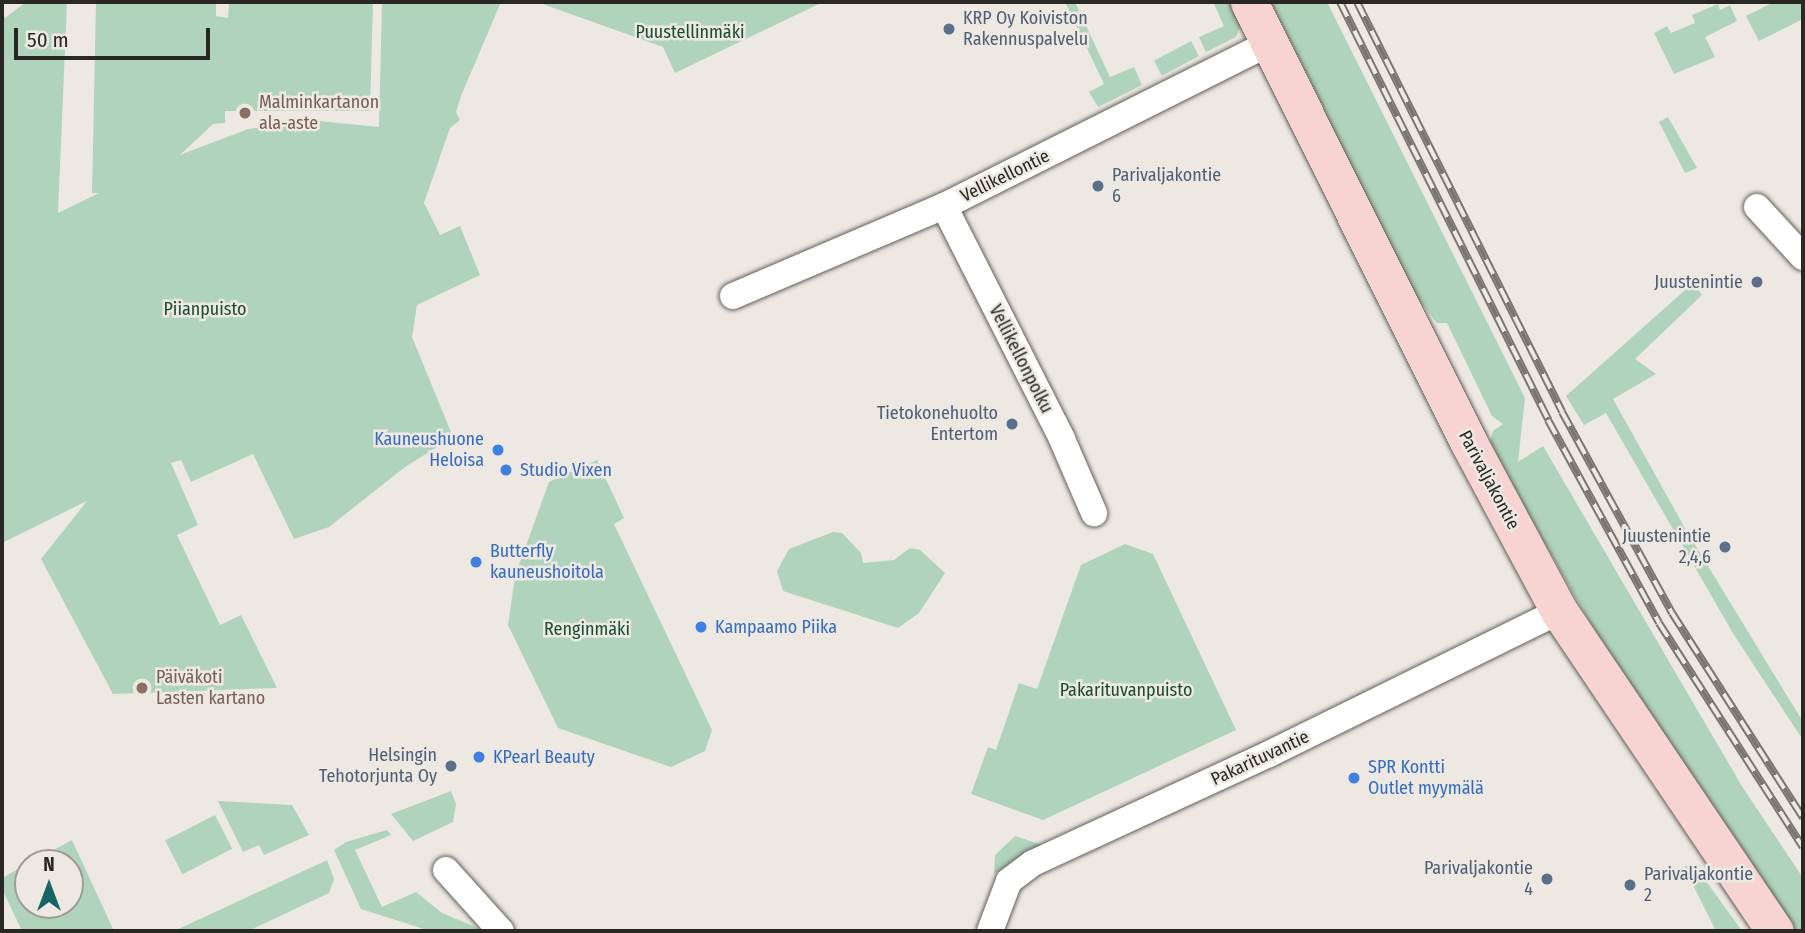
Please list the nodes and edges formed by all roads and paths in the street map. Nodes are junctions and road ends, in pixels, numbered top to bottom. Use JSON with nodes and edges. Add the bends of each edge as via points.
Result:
{"nodes":[{"id":1,"x":1249,"y":2,"type":"edge"},
{"id":2,"x":1270,"y":43,"type":"junction"},
{"id":3,"x":944,"y":206,"type":"junction"},
{"id":4,"x":1757,"y":207,"type":"dead end"},
{"id":5,"x":1803,"y":257,"type":"edge"},
{"id":6,"x":733,"y":296,"type":"dead end"},
{"id":7,"x":1094,"y":513,"type":"dead end"},
{"id":8,"x":1559,"y":611,"type":"junction"},
{"id":9,"x":446,"y":870,"type":"dead end"},
{"id":10,"x":501,"y":931,"type":"edge"},
{"id":11,"x":990,"y":931,"type":"edge"},
{"id":12,"x":1775,"y":931,"type":"edge"}],
"edges":[{"from":1,"to":2,"type":"street","name":"Parivaljakontie"},
{"from":2,"to":3,"type":"street","name":"Vellikellontie"},
{"from":2,"to":8,"type":"street","name":"Parivaljakontie","via":[[1469,443]]},
{"from":3,"to":6,"type":"street","name":"Vellikellontie"},
{"from":3,"to":7,"type":"street","name":"Vellikellonpolku","via":[[1062,439]]},
{"from":4,"to":5,"type":"street"},
{"from":8,"to":11,"type":"street","name":"Pakarituvantie","via":[[1281,749],[1032,863],[1009,881]]},
{"from":8,"to":12,"type":"street","name":"Parivaljakontie"},
{"from":9,"to":10,"type":"street"}]}
